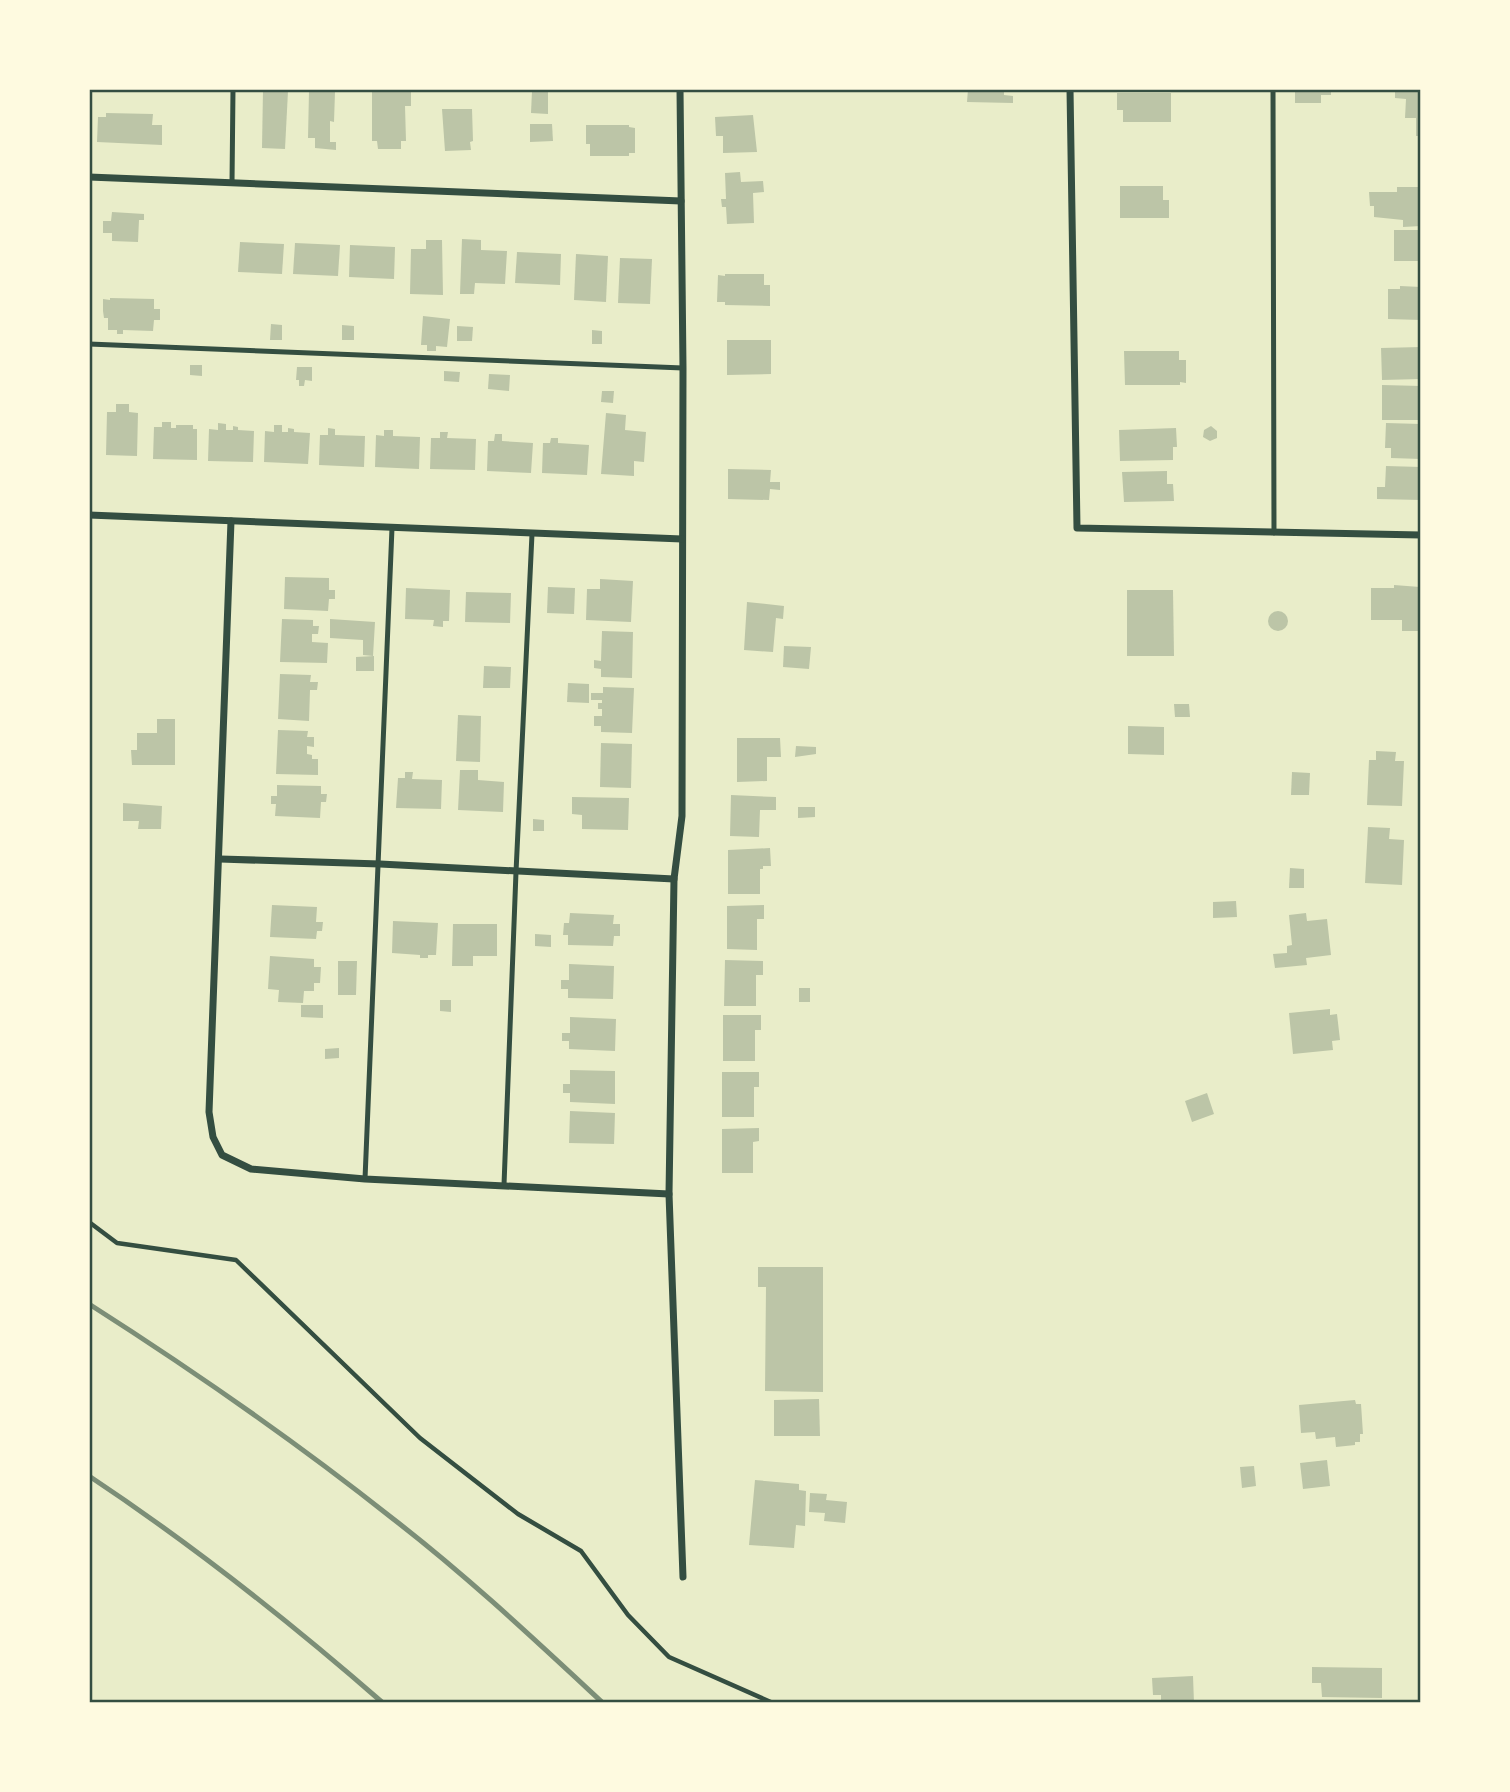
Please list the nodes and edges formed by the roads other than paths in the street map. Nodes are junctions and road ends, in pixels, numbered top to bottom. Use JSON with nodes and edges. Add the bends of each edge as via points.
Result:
{"nodes":[{"id":1,"x":233,"y":89,"type":"edge"},
{"id":2,"x":680,"y":89,"type":"edge"},
{"id":3,"x":1070,"y":89,"type":"edge"},
{"id":4,"x":1273,"y":89,"type":"edge"},
{"id":5,"x":89,"y":177,"type":"edge"},
{"id":6,"x":232,"y":183,"type":"junction"},
{"id":7,"x":681,"y":201,"type":"junction"},
{"id":8,"x":89,"y":344,"type":"edge"},
{"id":9,"x":683,"y":368,"type":"junction"},
{"id":10,"x":89,"y":515,"type":"edge"},
{"id":11,"x":231,"y":521,"type":"junction"},
{"id":12,"x":392,"y":528,"type":"junction"},
{"id":13,"x":1274,"y":533,"type":"junction"},
{"id":14,"x":532,"y":534,"type":"junction"},
{"id":15,"x":1421,"y":536,"type":"edge"},
{"id":16,"x":682,"y":539,"type":"junction"},
{"id":17,"x":220,"y":859,"type":"junction"},
{"id":18,"x":380,"y":864,"type":"junction"},
{"id":19,"x":516,"y":872,"type":"junction"},
{"id":20,"x":674,"y":879,"type":"junction"},
{"id":21,"x":365,"y":1179,"type":"junction"},
{"id":22,"x":504,"y":1185,"type":"junction"},
{"id":23,"x":669,"y":1194,"type":"junction"},
{"id":24,"x":684,"y":1577,"type":"dead end"}],
"edges":[{"from":1,"to":6,"type":"lane"},
{"from":2,"to":7,"type":"street"},
{"from":3,"to":13,"type":"street","via":[[1077,528]]},
{"from":4,"to":13,"type":"lane"},
{"from":5,"to":6,"type":"street"},
{"from":6,"to":7,"type":"street"},
{"from":7,"to":9,"type":"street"},
{"from":8,"to":9,"type":"lane"},
{"from":9,"to":16,"type":"street"},
{"from":10,"to":11,"type":"street"},
{"from":11,"to":12,"type":"street"},
{"from":11,"to":17,"type":"street"},
{"from":12,"to":14,"type":"street"},
{"from":12,"to":18,"type":"lane"},
{"from":13,"to":15,"type":"street"},
{"from":14,"to":16,"type":"street"},
{"from":14,"to":19,"type":"lane"},
{"from":16,"to":20,"type":"street","via":[[682,816]]},
{"from":17,"to":18,"type":"street"},
{"from":17,"to":21,"type":"street","via":[[209,1112],[213,1137],[222,1155],[251,1169]]},
{"from":18,"to":19,"type":"street"},
{"from":18,"to":21,"type":"lane"},
{"from":19,"to":20,"type":"street"},
{"from":19,"to":22,"type":"lane"},
{"from":20,"to":23,"type":"street"},
{"from":21,"to":22,"type":"street"},
{"from":22,"to":23,"type":"street"},
{"from":23,"to":24,"type":"street"}]}
